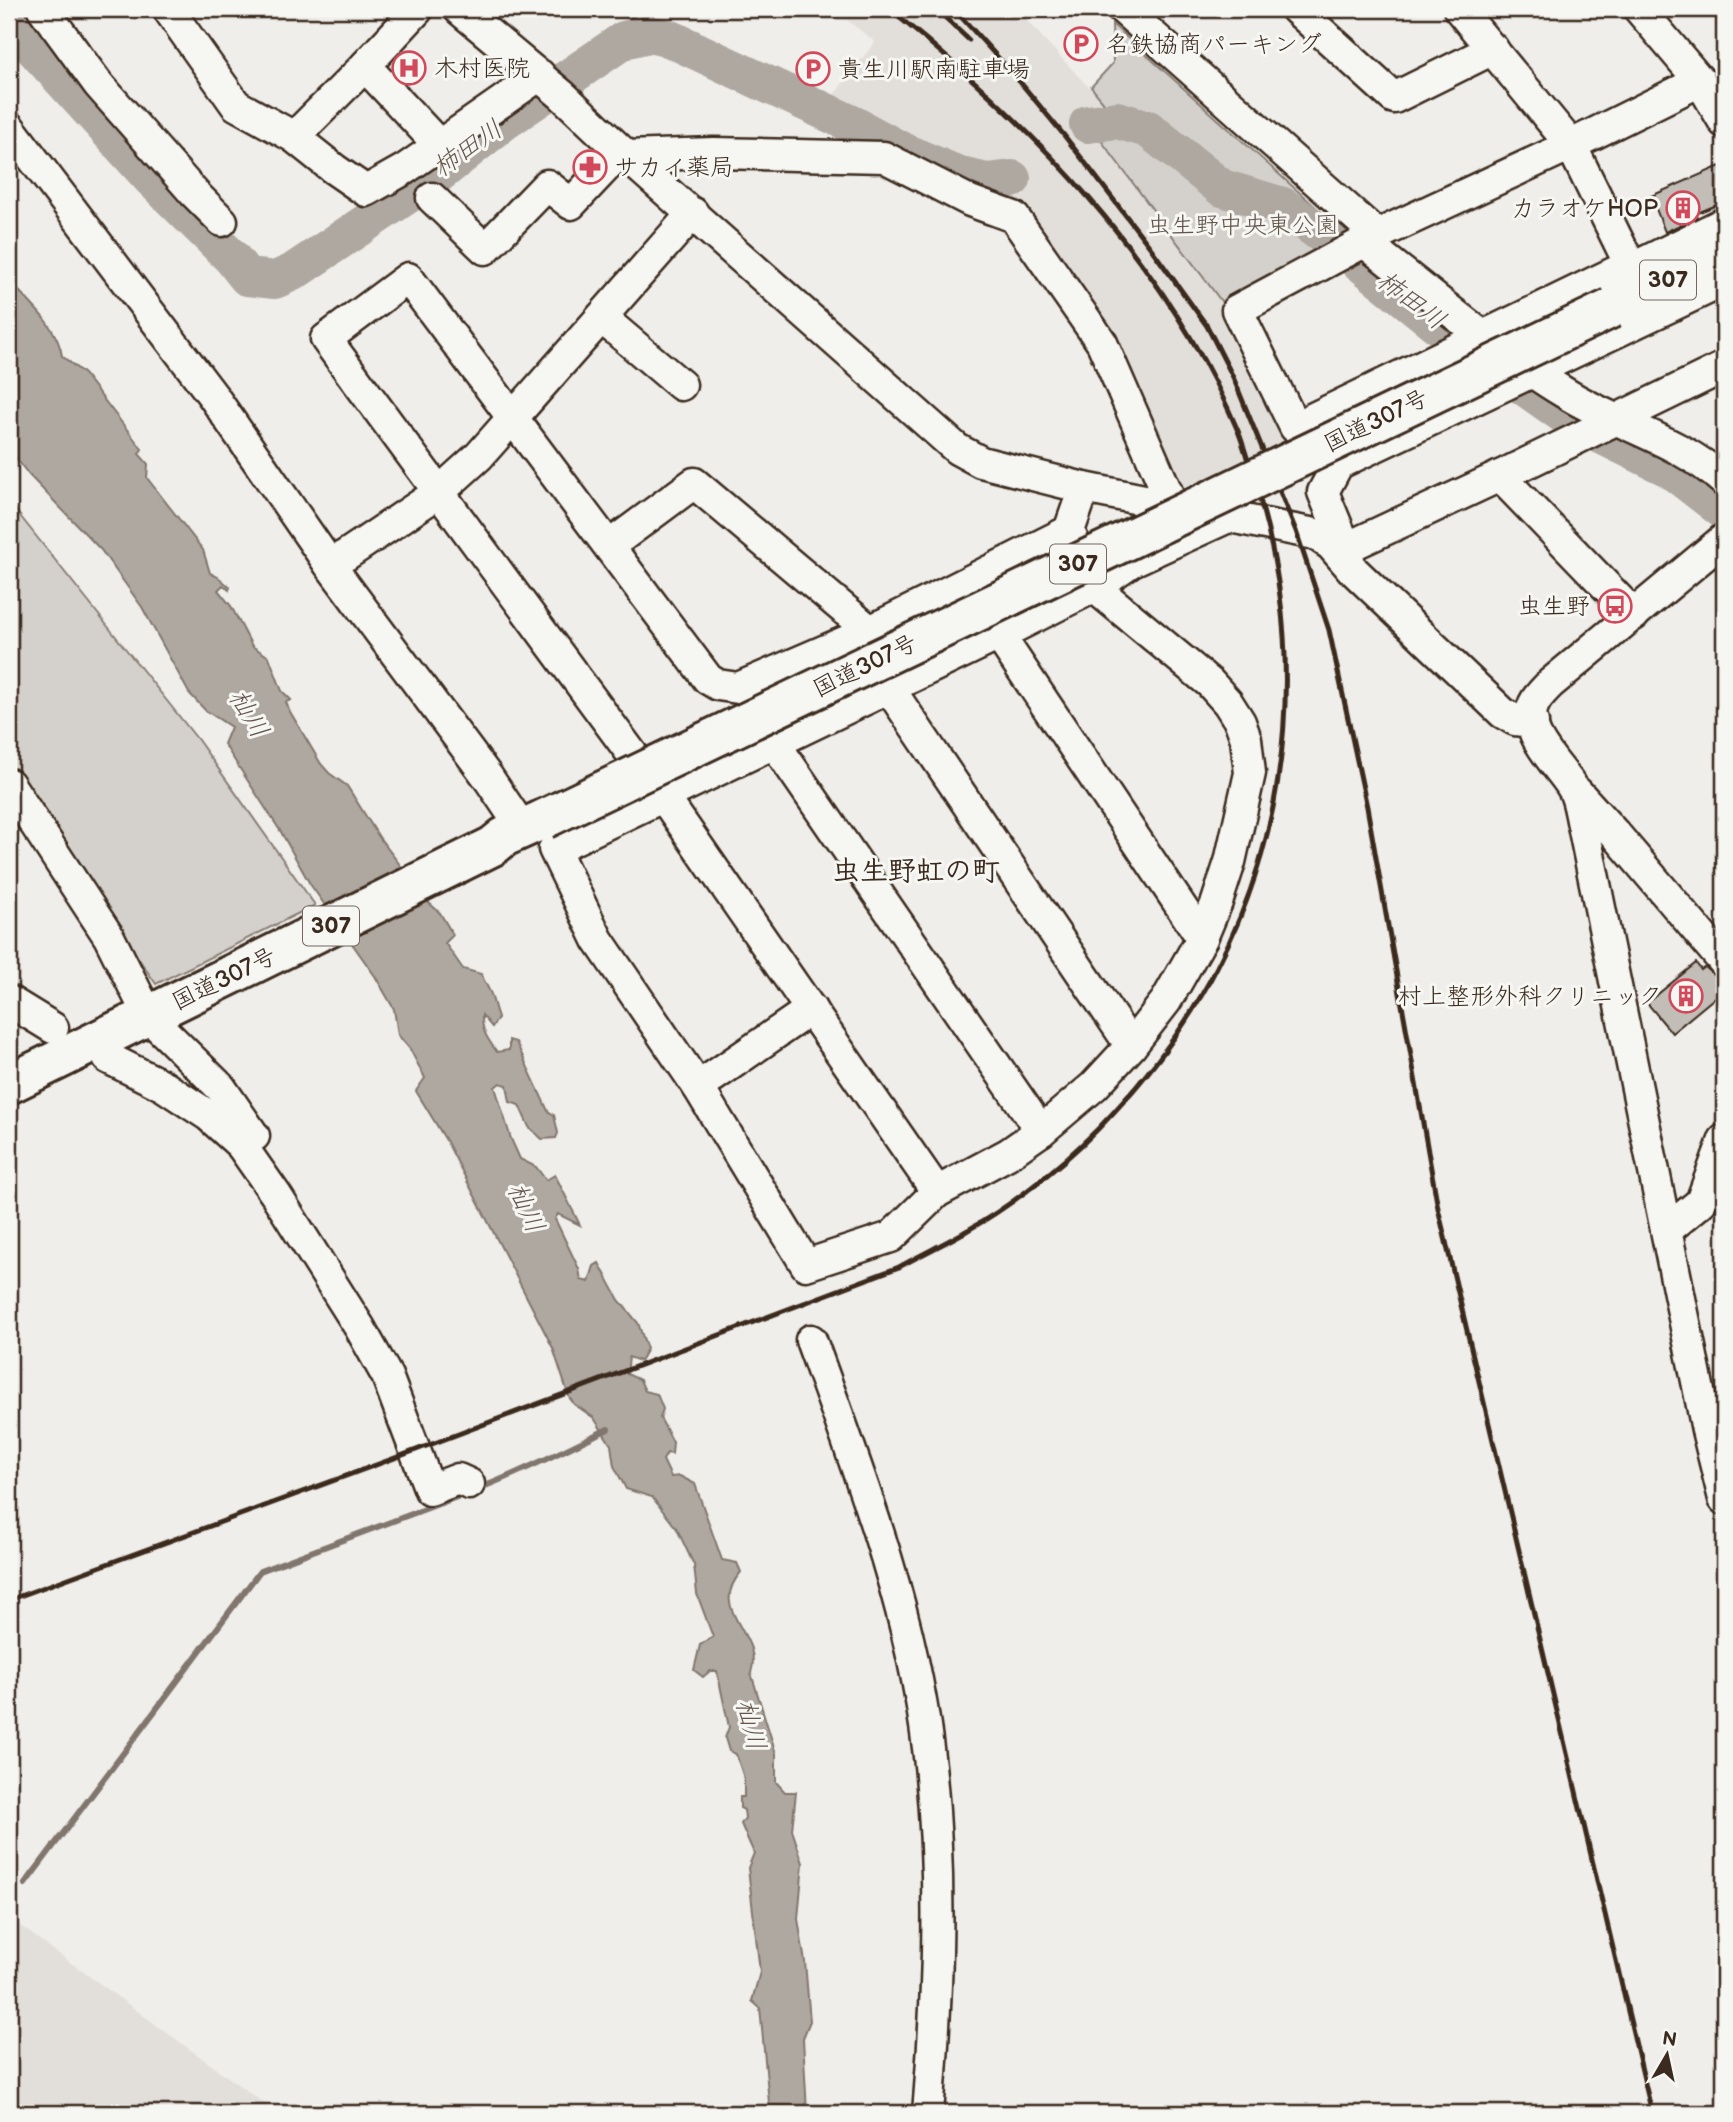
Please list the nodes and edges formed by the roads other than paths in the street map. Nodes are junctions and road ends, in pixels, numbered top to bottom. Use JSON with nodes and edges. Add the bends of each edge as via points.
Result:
{"nodes":[{"id":1,"x":43,"y":9,"type":"edge"},
{"id":2,"x":168,"y":9,"type":"edge"},
{"id":3,"x":418,"y":9,"type":"edge"},
{"id":4,"x":459,"y":9,"type":"edge"},
{"id":5,"x":1123,"y":9,"type":"edge"},
{"id":6,"x":1296,"y":9,"type":"edge"},
{"id":7,"x":1459,"y":9,"type":"edge"},
{"id":8,"x":1639,"y":9,"type":"edge"},
{"id":9,"x":1493,"y":49,"type":"junction"},
{"id":10,"x":365,"y":66,"type":"junction"},
{"id":11,"x":1700,"y":81,"type":"junction"},
{"id":12,"x":550,"y":85,"type":"junction"},
{"id":13,"x":1724,"y":122,"type":"edge"},
{"id":14,"x":9,"y":127,"type":"edge"},
{"id":15,"x":294,"y":137,"type":"junction"},
{"id":16,"x":438,"y":144,"type":"junction"},
{"id":17,"x":1571,"y":145,"type":"junction"},
{"id":18,"x":624,"y":154,"type":"junction"},
{"id":19,"x":432,"y":198,"type":"dead end"},
{"id":20,"x":693,"y":213,"type":"junction"},
{"id":21,"x":222,"y":221,"type":"dead end"},
{"id":22,"x":1724,"y":223,"type":"edge"},
{"id":23,"x":1367,"y":240,"type":"junction"},
{"id":24,"x":1724,"y":253,"type":"edge"},
{"id":25,"x":1630,"y":265,"type":"junction"},
{"id":26,"x":1724,"y":281,"type":"edge"},
{"id":27,"x":602,"y":318,"type":"junction"},
{"id":28,"x":1483,"y":335,"type":"junction"},
{"id":29,"x":1724,"y":367,"type":"edge"},
{"id":30,"x":1530,"y":374,"type":"junction"},
{"id":31,"x":681,"y":385,"type":"dead end"},
{"id":32,"x":515,"y":418,"type":"junction"},
{"id":33,"x":1612,"y":421,"type":"junction"},
{"id":34,"x":1500,"y":476,"type":"junction"},
{"id":35,"x":1724,"y":481,"type":"edge"},
{"id":36,"x":1084,"y":488,"type":"junction"},
{"id":37,"x":438,"y":493,"type":"junction"},
{"id":38,"x":1173,"y":506,"type":"junction"},
{"id":39,"x":1228,"y":517,"type":"junction"},
{"id":40,"x":1069,"y":531,"type":"junction"},
{"id":41,"x":1724,"y":539,"type":"edge"},
{"id":42,"x":609,"y":547,"type":"junction"},
{"id":43,"x":1348,"y":558,"type":"junction"},
{"id":44,"x":329,"y":564,"type":"junction"},
{"id":45,"x":1094,"y":587,"type":"junction"},
{"id":46,"x":1634,"y":615,"type":"junction"},
{"id":47,"x":870,"y":631,"type":"junction"},
{"id":48,"x":999,"y":635,"type":"junction"},
{"id":49,"x":889,"y":688,"type":"junction"},
{"id":50,"x":1533,"y":722,"type":"junction"},
{"id":51,"x":775,"y":744,"type":"junction"},
{"id":52,"x":9,"y":784,"type":"edge"},
{"id":53,"x":1574,"y":789,"type":"junction"},
{"id":54,"x":663,"y":796,"type":"junction"},
{"id":55,"x":520,"y":831,"type":"junction"},
{"id":56,"x":1202,"y":939,"type":"junction"},
{"id":57,"x":1724,"y":962,"type":"edge"},
{"id":58,"x":9,"y":1001,"type":"edge"},
{"id":59,"x":811,"y":1009,"type":"junction"},
{"id":60,"x":159,"y":1012,"type":"junction"},
{"id":61,"x":54,"y":1028,"type":"dead end"},
{"id":62,"x":1131,"y":1045,"type":"junction"},
{"id":63,"x":108,"y":1058,"type":"dead end"},
{"id":64,"x":9,"y":1084,"type":"edge"},
{"id":65,"x":698,"y":1087,"type":"junction"},
{"id":66,"x":1041,"y":1131,"type":"junction"},
{"id":67,"x":1724,"y":1140,"type":"edge"},
{"id":68,"x":241,"y":1145,"type":"junction"},
{"id":69,"x":937,"y":1192,"type":"junction"},
{"id":70,"x":1667,"y":1230,"type":"junction"},
{"id":71,"x":811,"y":1340,"type":"dead end"},
{"id":72,"x":1716,"y":1427,"type":"edge"},
{"id":73,"x":469,"y":1484,"type":"dead end"},
{"id":74,"x":1724,"y":1499,"type":"edge"},
{"id":75,"x":928,"y":2113,"type":"edge"}],
"edges":[{"from":1,"to":21,"type":"street","via":[[98,84]]},
{"from":2,"to":15,"type":"street","via":[[236,105]]},
{"from":3,"to":10,"type":"street"},
{"from":4,"to":12,"type":"street"},
{"from":5,"to":23,"type":"street"},
{"from":6,"to":9,"type":"street","via":[[1394,98]]},
{"from":7,"to":9,"type":"street"},
{"from":8,"to":11,"type":"street"},
{"from":9,"to":17,"type":"street"},
{"from":10,"to":15,"type":"street"},
{"from":10,"to":16,"type":"street"},
{"from":11,"to":13,"type":"street"},
{"from":11,"to":17,"type":"street"},
{"from":12,"to":16,"type":"street"},
{"from":12,"to":18,"type":"street"},
{"from":14,"to":44,"type":"street","via":[[213,396]]},
{"from":15,"to":16,"type":"street","via":[[366,191]]},
{"from":17,"to":23,"type":"street"},
{"from":17,"to":25,"type":"street"},
{"from":18,"to":19,"type":"street","via":[[571,204],[547,185],[485,249]]},
{"from":18,"to":20,"type":"street"},
{"from":18,"to":38,"type":"street","via":[[884,157],[970,201],[1014,217],[1102,343]]},
{"from":20,"to":27,"type":"street"},
{"from":20,"to":36,"type":"street","via":[[957,449],[981,462]]},
{"from":22,"to":25,"type":"street","via":[[1641,264]]},
{"from":23,"to":28,"type":"street"},
{"from":23,"to":28,"type":"street","via":[[1237,310],[1295,426]]},
{"from":24,"to":55,"type":"highway","name":"国道307号","number":"307","bridge":true},
{"from":25,"to":28,"type":"street"},
{"from":26,"to":30,"type":"street"},
{"from":27,"to":31,"type":"street"},
{"from":27,"to":32,"type":"street"},
{"from":28,"to":30,"type":"street"},
{"from":29,"to":33,"type":"street"},
{"from":30,"to":33,"type":"street"},
{"from":30,"to":43,"type":"street","via":[[1338,464],[1323,492]]},
{"from":32,"to":37,"type":"street"},
{"from":32,"to":37,"type":"street","via":[[408,278],[326,339]]},
{"from":32,"to":42,"type":"street"},
{"from":33,"to":34,"type":"street"},
{"from":33,"to":35,"type":"street","via":[[1698,461]]},
{"from":34,"to":43,"type":"street"},
{"from":34,"to":46,"type":"street"},
{"from":36,"to":38,"type":"street"},
{"from":36,"to":40,"type":"street"},
{"from":37,"to":44,"type":"street"},
{"from":37,"to":54,"type":"street"},
{"from":38,"to":39,"type":"street"},
{"from":39,"to":43,"type":"street","via":[[1315,534]]},
{"from":39,"to":45,"type":"street","via":[[1132,561]]},
{"from":40,"to":45,"type":"street"},
{"from":40,"to":47,"type":"street"},
{"from":41,"to":46,"type":"street"},
{"from":42,"to":47,"type":"street","via":[[694,483]]},
{"from":42,"to":47,"type":"street","via":[[708,679],[718,685],[738,688]]},
{"from":43,"to":50,"type":"street","via":[[1503,713]]},
{"from":44,"to":55,"type":"street","via":[[488,776]]},
{"from":45,"to":48,"type":"street"},
{"from":45,"to":56,"type":"street","via":[[1210,683],[1240,722],[1250,773],[1247,791],[1230,862]]},
{"from":46,"to":50,"type":"street","via":[[1551,683],[1533,706]]},
{"from":48,"to":49,"type":"street"},
{"from":48,"to":56,"type":"street"},
{"from":49,"to":51,"type":"street"},
{"from":49,"to":62,"type":"street"},
{"from":50,"to":53,"type":"street","via":[[1542,746]]},
{"from":51,"to":54,"type":"street"},
{"from":51,"to":66,"type":"street"},
{"from":52,"to":60,"type":"street"},
{"from":53,"to":57,"type":"street"},
{"from":53,"to":70,"type":"street"},
{"from":54,"to":59,"type":"street"},
{"from":54,"to":65,"type":"street","via":[[554,849],[598,940]]},
{"from":55,"to":60,"type":"highway","name":"国道307号","number":"307"},
{"from":56,"to":62,"type":"street","via":[[1166,1001]]},
{"from":58,"to":61,"type":"street"},
{"from":59,"to":65,"type":"street"},
{"from":59,"to":69,"type":"street"},
{"from":60,"to":64,"type":"highway","name":"国道307号","number":"307"},
{"from":60,"to":68,"type":"street","via":[[254,1136]]},
{"from":62,"to":66,"type":"street","via":[[1094,1086]]},
{"from":63,"to":68,"type":"street","via":[[162,1085],[209,1116]]},
{"from":65,"to":69,"type":"street","via":[[806,1265],[891,1237]]},
{"from":66,"to":69,"type":"street"},
{"from":67,"to":70,"type":"street","via":[[1701,1202]]},
{"from":68,"to":73,"type":"street","via":[[387,1376],[430,1490],[458,1479]]},
{"from":70,"to":72,"type":"street"},
{"from":71,"to":75,"type":"street","via":[[897,1595],[928,1746],[937,1961]]},
{"from":72,"to":74,"type":"street"}]}
